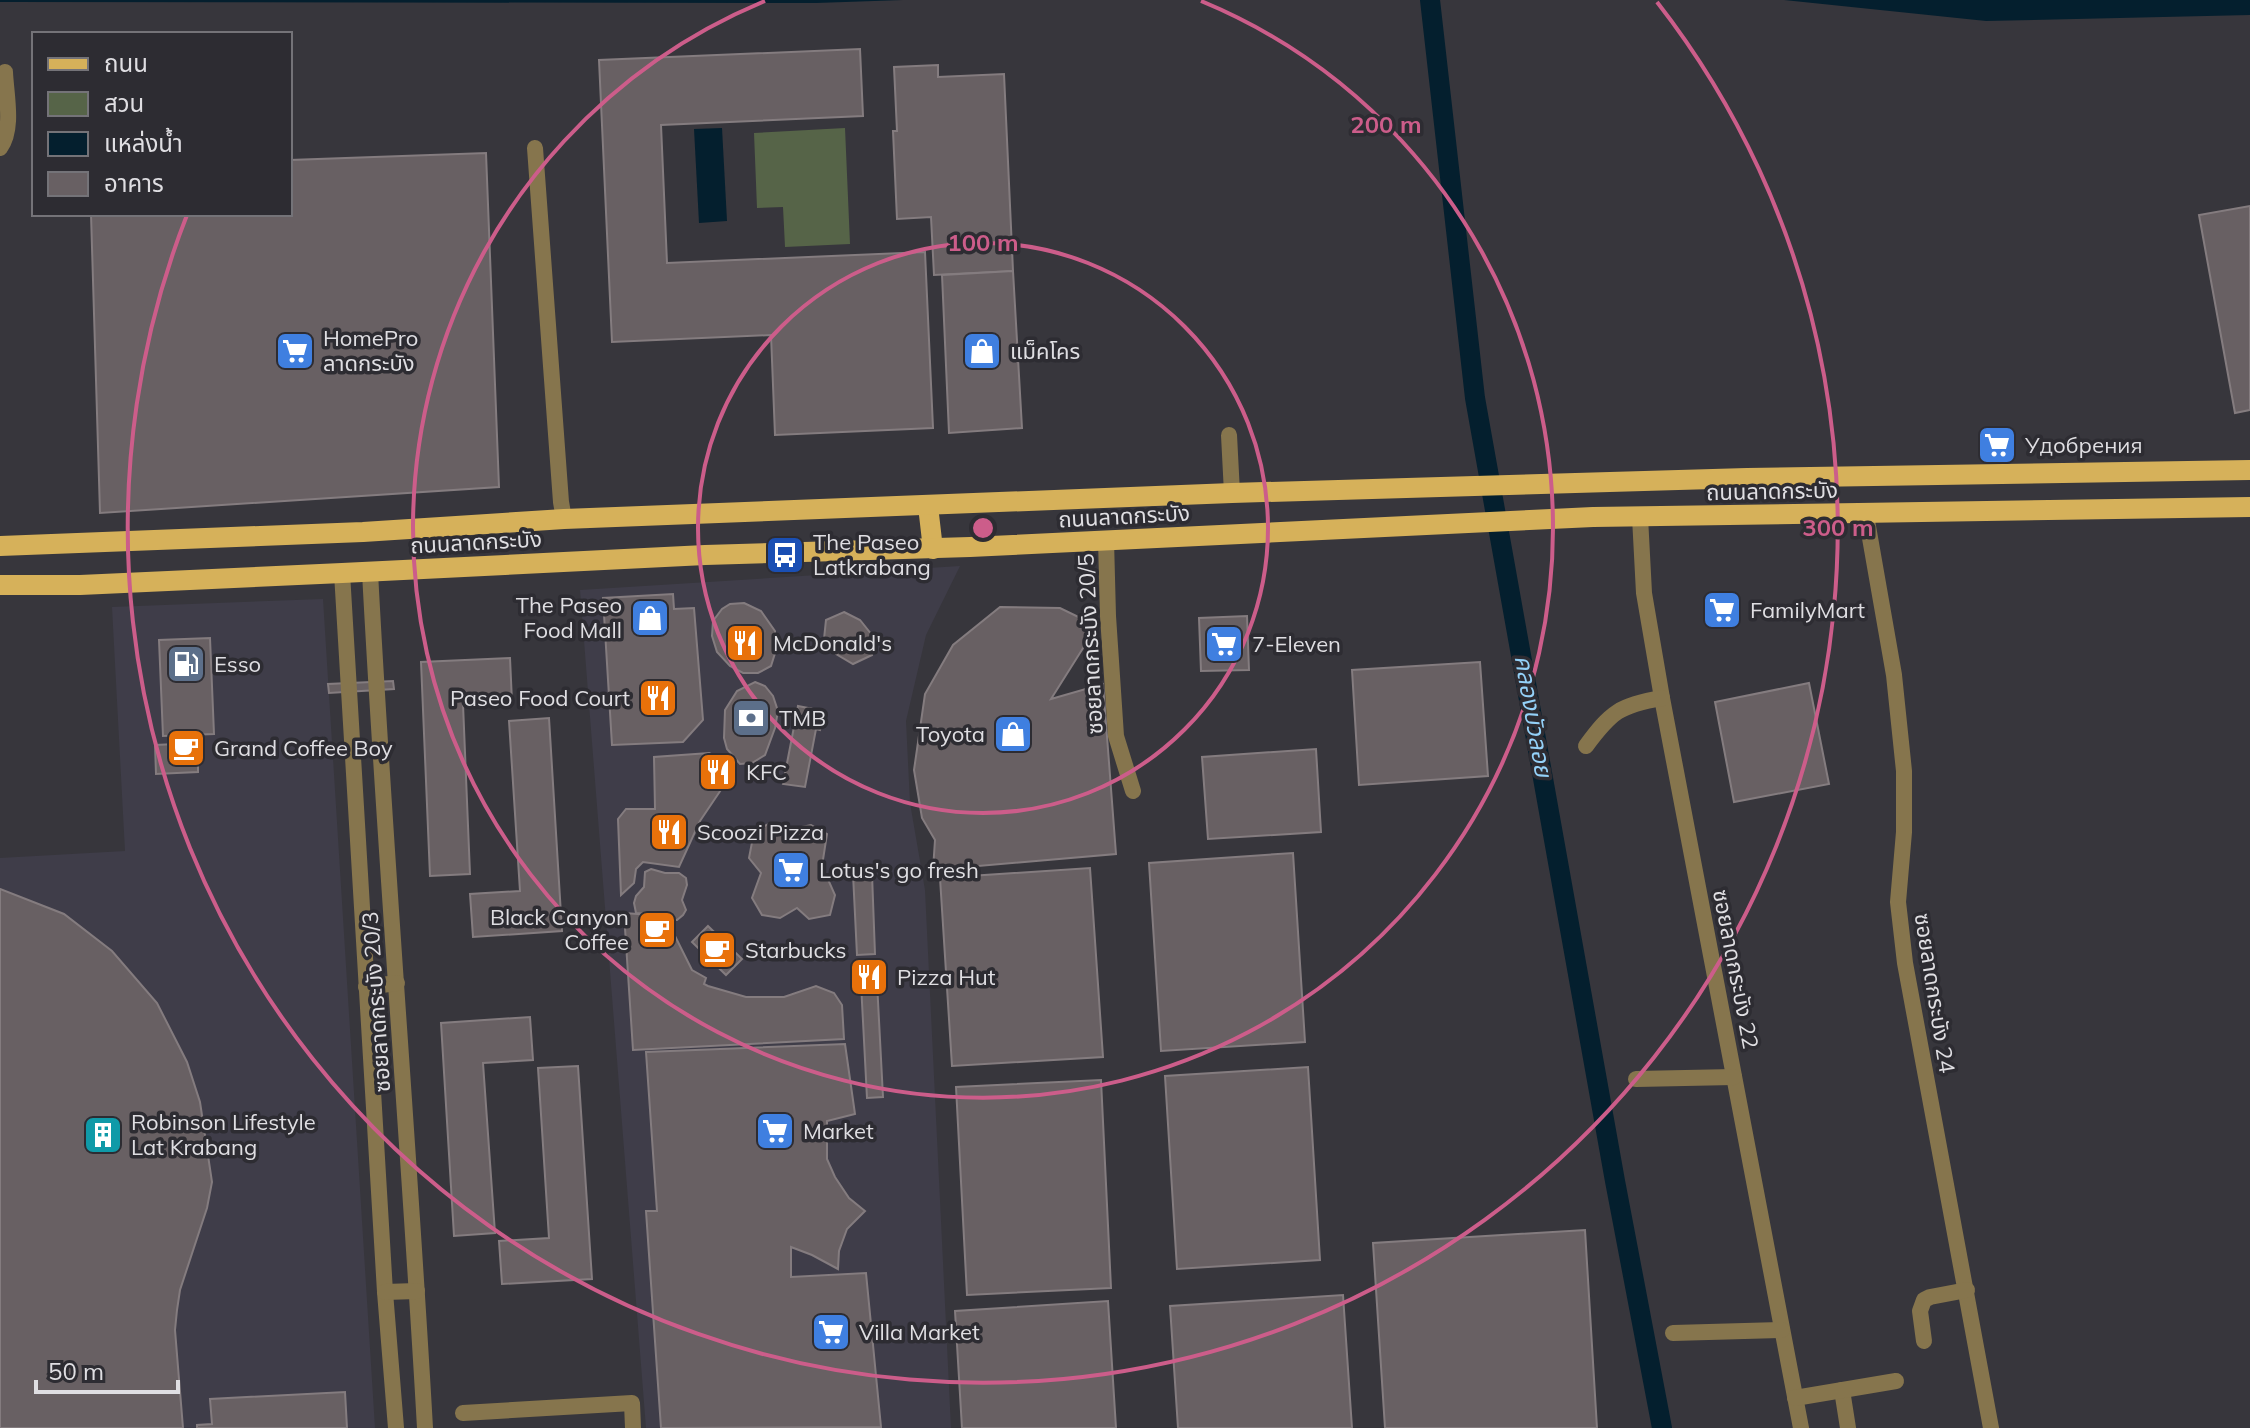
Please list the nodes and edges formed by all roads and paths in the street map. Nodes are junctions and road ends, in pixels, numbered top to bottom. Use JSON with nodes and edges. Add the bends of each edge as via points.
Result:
{"nodes":[{"id":1,"x":5,"y":72,"type":"dead end"},
{"id":2,"x":0,"y":148,"type":"edge"},
{"id":3,"x":535,"y":148,"type":"dead end"},
{"id":4,"x":1229,"y":435,"type":"dead end"},
{"id":5,"x":2250,"y":470,"type":"edge"},
{"id":6,"x":1232,"y":493,"type":"junction"},
{"id":7,"x":928,"y":506,"type":"junction"},
{"id":8,"x":2250,"y":507,"type":"edge"},
{"id":9,"x":1866,"y":515,"type":"junction"},
{"id":10,"x":1640,"y":517,"type":"junction"},
{"id":11,"x":564,"y":519,"type":"junction"},
{"id":12,"x":1106,"y":540,"type":"junction"},
{"id":13,"x":0,"y":546,"type":"edge"},
{"id":14,"x":933,"y":549,"type":"junction"},
{"id":15,"x":370,"y":572,"type":"junction"},
{"id":16,"x":342,"y":573,"type":"junction"},
{"id":17,"x":0,"y":585,"type":"edge"},
{"id":18,"x":1662,"y":698,"type":"junction"},
{"id":19,"x":1586,"y":746,"type":"dead end"},
{"id":20,"x":382,"y":791,"type":"junction"},
{"id":21,"x":1133,"y":791,"type":"dead end"},
{"id":22,"x":355,"y":792,"type":"junction"},
{"id":23,"x":397,"y":983,"type":"junction"},
{"id":24,"x":366,"y":987,"type":"junction"},
{"id":25,"x":1734,"y":1077,"type":"junction"},
{"id":26,"x":1636,"y":1079,"type":"dead end"},
{"id":27,"x":1967,"y":1290,"type":"junction"},
{"id":28,"x":417,"y":1291,"type":"junction"},
{"id":29,"x":385,"y":1292,"type":"junction"},
{"id":30,"x":1782,"y":1330,"type":"junction"},
{"id":31,"x":1673,"y":1333,"type":"dead end"},
{"id":32,"x":1924,"y":1341,"type":"dead end"},
{"id":33,"x":422,"y":1375,"type":"junction"},
{"id":34,"x":391,"y":1377,"type":"junction"},
{"id":35,"x":1896,"y":1381,"type":"dead end"},
{"id":36,"x":1842,"y":1390,"type":"junction"},
{"id":37,"x":1795,"y":1398,"type":"junction"},
{"id":38,"x":463,"y":1413,"type":"dead end"},
{"id":39,"x":396,"y":1428,"type":"edge"},
{"id":40,"x":425,"y":1428,"type":"edge"},
{"id":41,"x":633,"y":1428,"type":"edge"},
{"id":42,"x":1801,"y":1428,"type":"edge"},
{"id":43,"x":1848,"y":1428,"type":"edge"},
{"id":44,"x":1991,"y":1428,"type":"edge"}],
"edges":[{"from":1,"to":2,"type":"street","via":[[8,123]]},
{"from":3,"to":11,"type":"street"},
{"from":4,"to":6,"type":"street"},
{"from":5,"to":6,"type":"main road","name":"ถนนลาดกระบัง"},
{"from":6,"to":7,"type":"main road","name":"ถนนลาดกระบัง"},
{"from":7,"to":11,"type":"main road","name":"ถนนลาดกระบัง"},
{"from":7,"to":14,"type":"main road"},
{"from":8,"to":9,"type":"main road","name":"ถนนลาดกระบัง"},
{"from":9,"to":10,"type":"main road","name":"ถนนลาดกระบัง"},
{"from":9,"to":27,"type":"street","name":"ซอยลาดกระบัง 24","via":[[1894,675],[1904,771],[1900,926]]},
{"from":10,"to":12,"type":"main road","name":"ถนนลาดกระบัง"},
{"from":10,"to":18,"type":"street","name":"ซอยลาดกระบัง 22","via":[[1644,593]]},
{"from":11,"to":13,"type":"main road","name":"ถนนลาดกระบัง"},
{"from":12,"to":14,"type":"main road","name":"ถนนลาดกระบัง"},
{"from":12,"to":21,"type":"street","name":"ซอยลาดกระบัง 20/5","via":[[1116,736]]},
{"from":14,"to":15,"type":"main road","name":"ถนนลาดกระบัง"},
{"from":15,"to":16,"type":"main road","name":"ถนนลาดกระบัง"},
{"from":15,"to":20,"type":"street","name":"ซอยลาดกระบัง 20/3"},
{"from":16,"to":17,"type":"main road","name":"ถนนลาดกระบัง"},
{"from":16,"to":22,"type":"street","name":"ซอยลาดกระบัง 20/3"},
{"from":18,"to":19,"type":"street","via":[[1621,708]]},
{"from":18,"to":25,"type":"street","name":"ซอยลาดกระบัง 22"},
{"from":20,"to":22,"type":"street"},
{"from":20,"to":23,"type":"street","name":"ซอยลาดกระบัง 20/3"},
{"from":22,"to":24,"type":"street","name":"ซอยลาดกระบัง 20/3"},
{"from":23,"to":24,"type":"street"},
{"from":23,"to":28,"type":"street","name":"ซอยลาดกระบัง 20/3"},
{"from":24,"to":29,"type":"street","name":"ซอยลาดกระบัง 20/3"},
{"from":25,"to":26,"type":"street"},
{"from":25,"to":30,"type":"street","name":"ซอยลาดกระบัง 22"},
{"from":27,"to":32,"type":"street","via":[[1924,1300]]},
{"from":27,"to":44,"type":"street","name":"ซอยลาดกระบัง 24"},
{"from":28,"to":29,"type":"street"},
{"from":28,"to":33,"type":"street","name":"ซอยลาดกระบัง 20/3"},
{"from":29,"to":34,"type":"street","name":"ซอยลาดกระบัง 20/3"},
{"from":30,"to":31,"type":"street"},
{"from":30,"to":37,"type":"street","name":"ซอยลาดกระบัง 22"},
{"from":33,"to":34,"type":"street"},
{"from":33,"to":40,"type":"street","name":"ซอยลาดกระบัง 20/3"},
{"from":34,"to":39,"type":"street","name":"ซอยลาดกระบัง 20/3"},
{"from":35,"to":36,"type":"street"},
{"from":36,"to":37,"type":"street"},
{"from":36,"to":43,"type":"street"},
{"from":37,"to":42,"type":"street","name":"ซอยลาดกระบัง 22"},
{"from":38,"to":41,"type":"street","via":[[632,1403]]}]}
